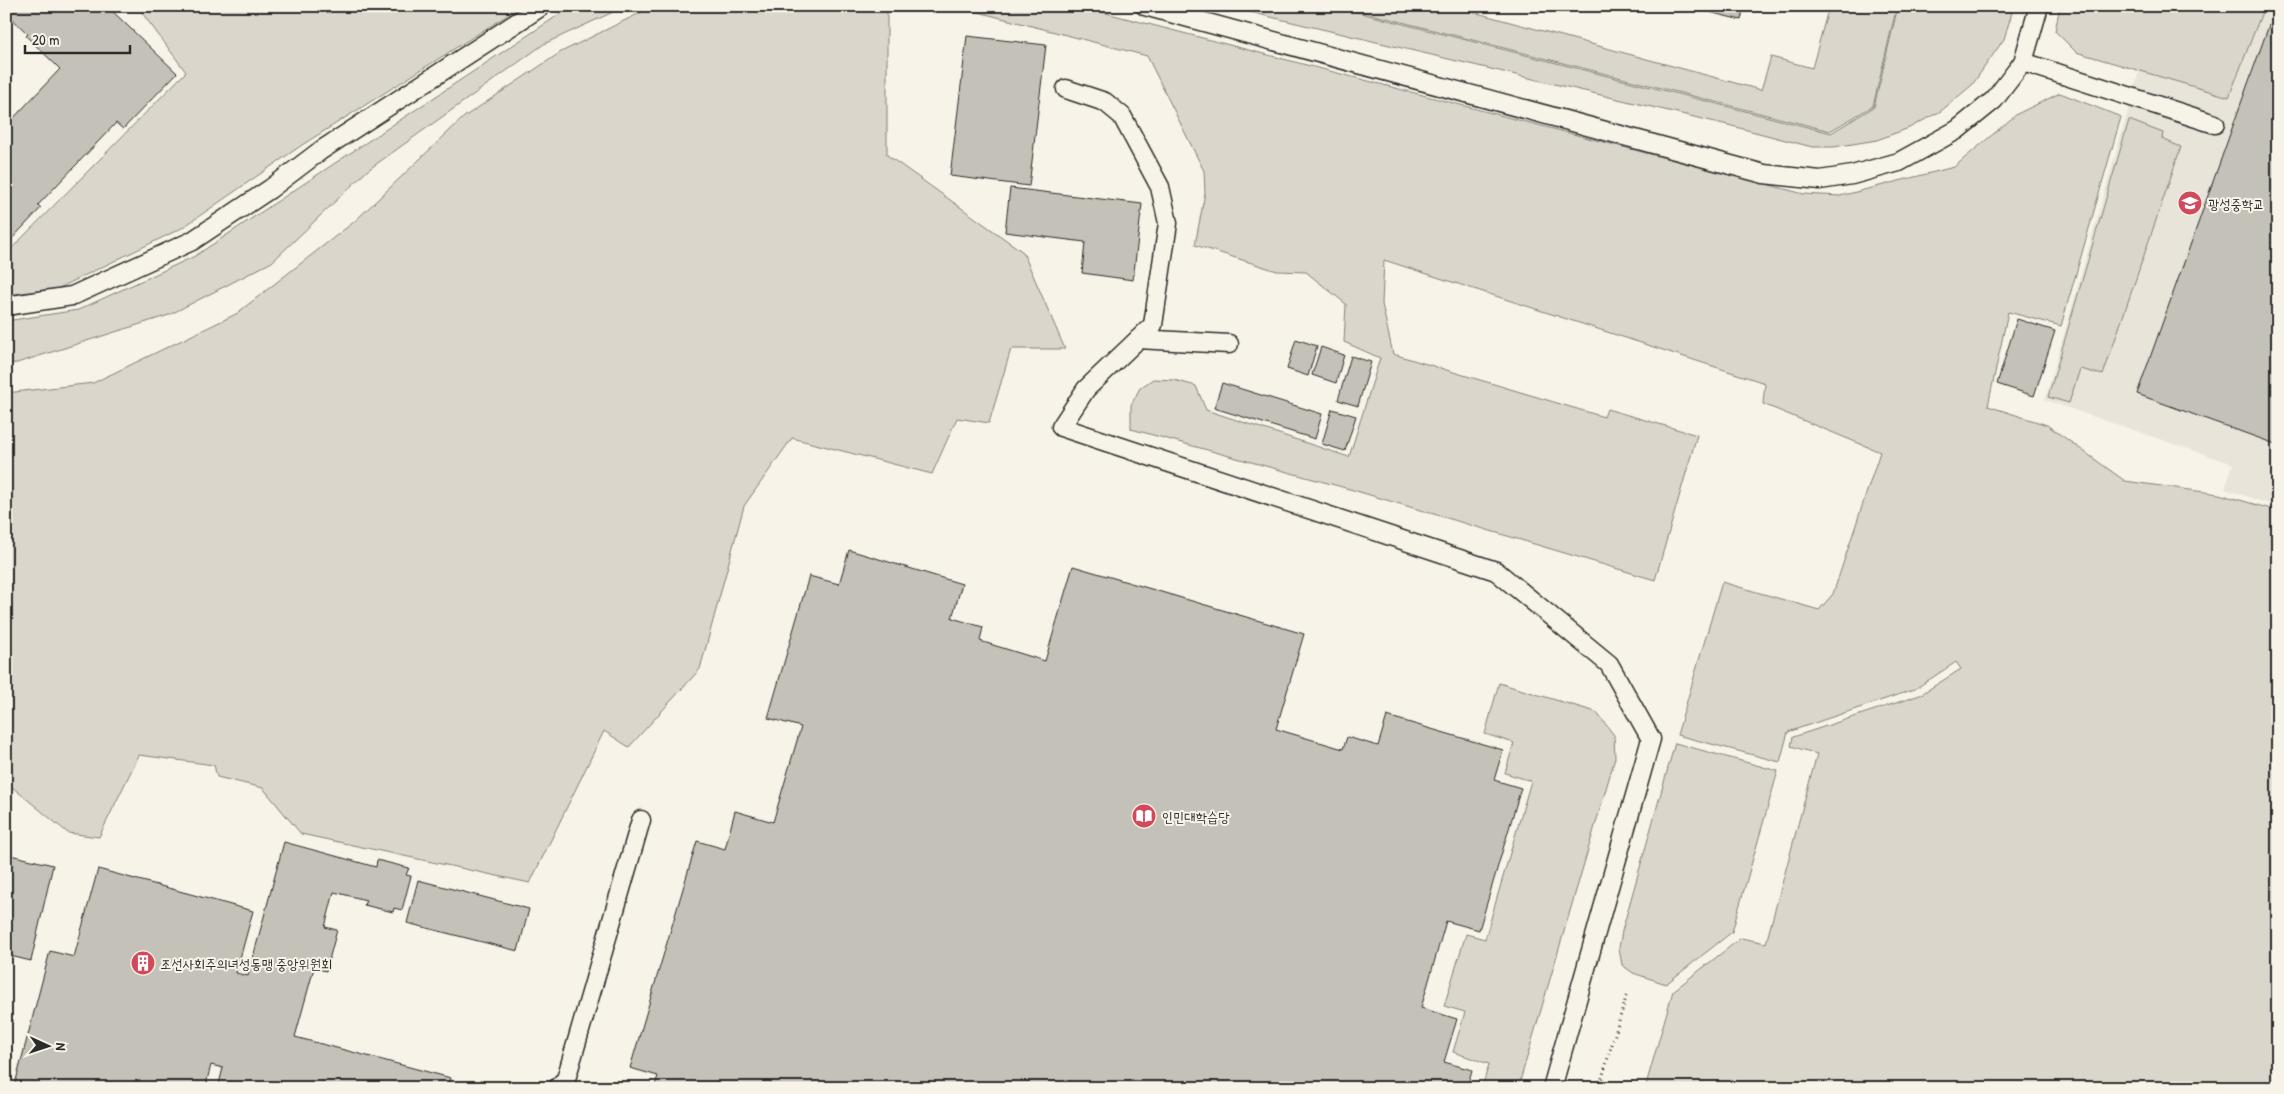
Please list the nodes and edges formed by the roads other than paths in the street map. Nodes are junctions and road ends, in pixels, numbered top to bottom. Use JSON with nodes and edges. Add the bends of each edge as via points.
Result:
{"nodes":[{"id":1,"x":542,"y":6,"type":"edge"},
{"id":2,"x":1145,"y":6,"type":"edge"},
{"id":3,"x":2039,"y":6,"type":"edge"},
{"id":4,"x":2022,"y":62,"type":"junction"},
{"id":5,"x":1066,"y":89,"type":"dead end"},
{"id":6,"x":2215,"y":124,"type":"dead end"},
{"id":7,"x":6,"y":306,"type":"edge"},
{"id":8,"x":1138,"y":339,"type":"junction"},
{"id":9,"x":1230,"y":344,"type":"dead end"},
{"id":10,"x":641,"y":820,"type":"dead end"},
{"id":11,"x":558,"y":1088,"type":"edge"},
{"id":12,"x":1552,"y":1088,"type":"edge"}],
"edges":[{"from":1,"to":7,"type":"lane","via":[[320,151],[192,241],[72,296]]},
{"from":2,"to":4,"type":"lane","via":[[1764,174],[1820,180],[1899,162],[1957,130],[1994,100]]},
{"from":3,"to":4,"type":"lane"},
{"from":4,"to":6,"type":"lane"},
{"from":5,"to":8,"type":"lane","via":[[1105,102],[1122,116],[1160,186],[1168,222],[1165,248],[1153,324]]},
{"from":8,"to":9,"type":"lane"},
{"from":8,"to":12,"type":"lane","via":[[1086,389],[1061,427],[1496,571],[1609,664],[1651,739]]},
{"from":10,"to":11,"type":"lane","via":[[566,1079]]}]}
